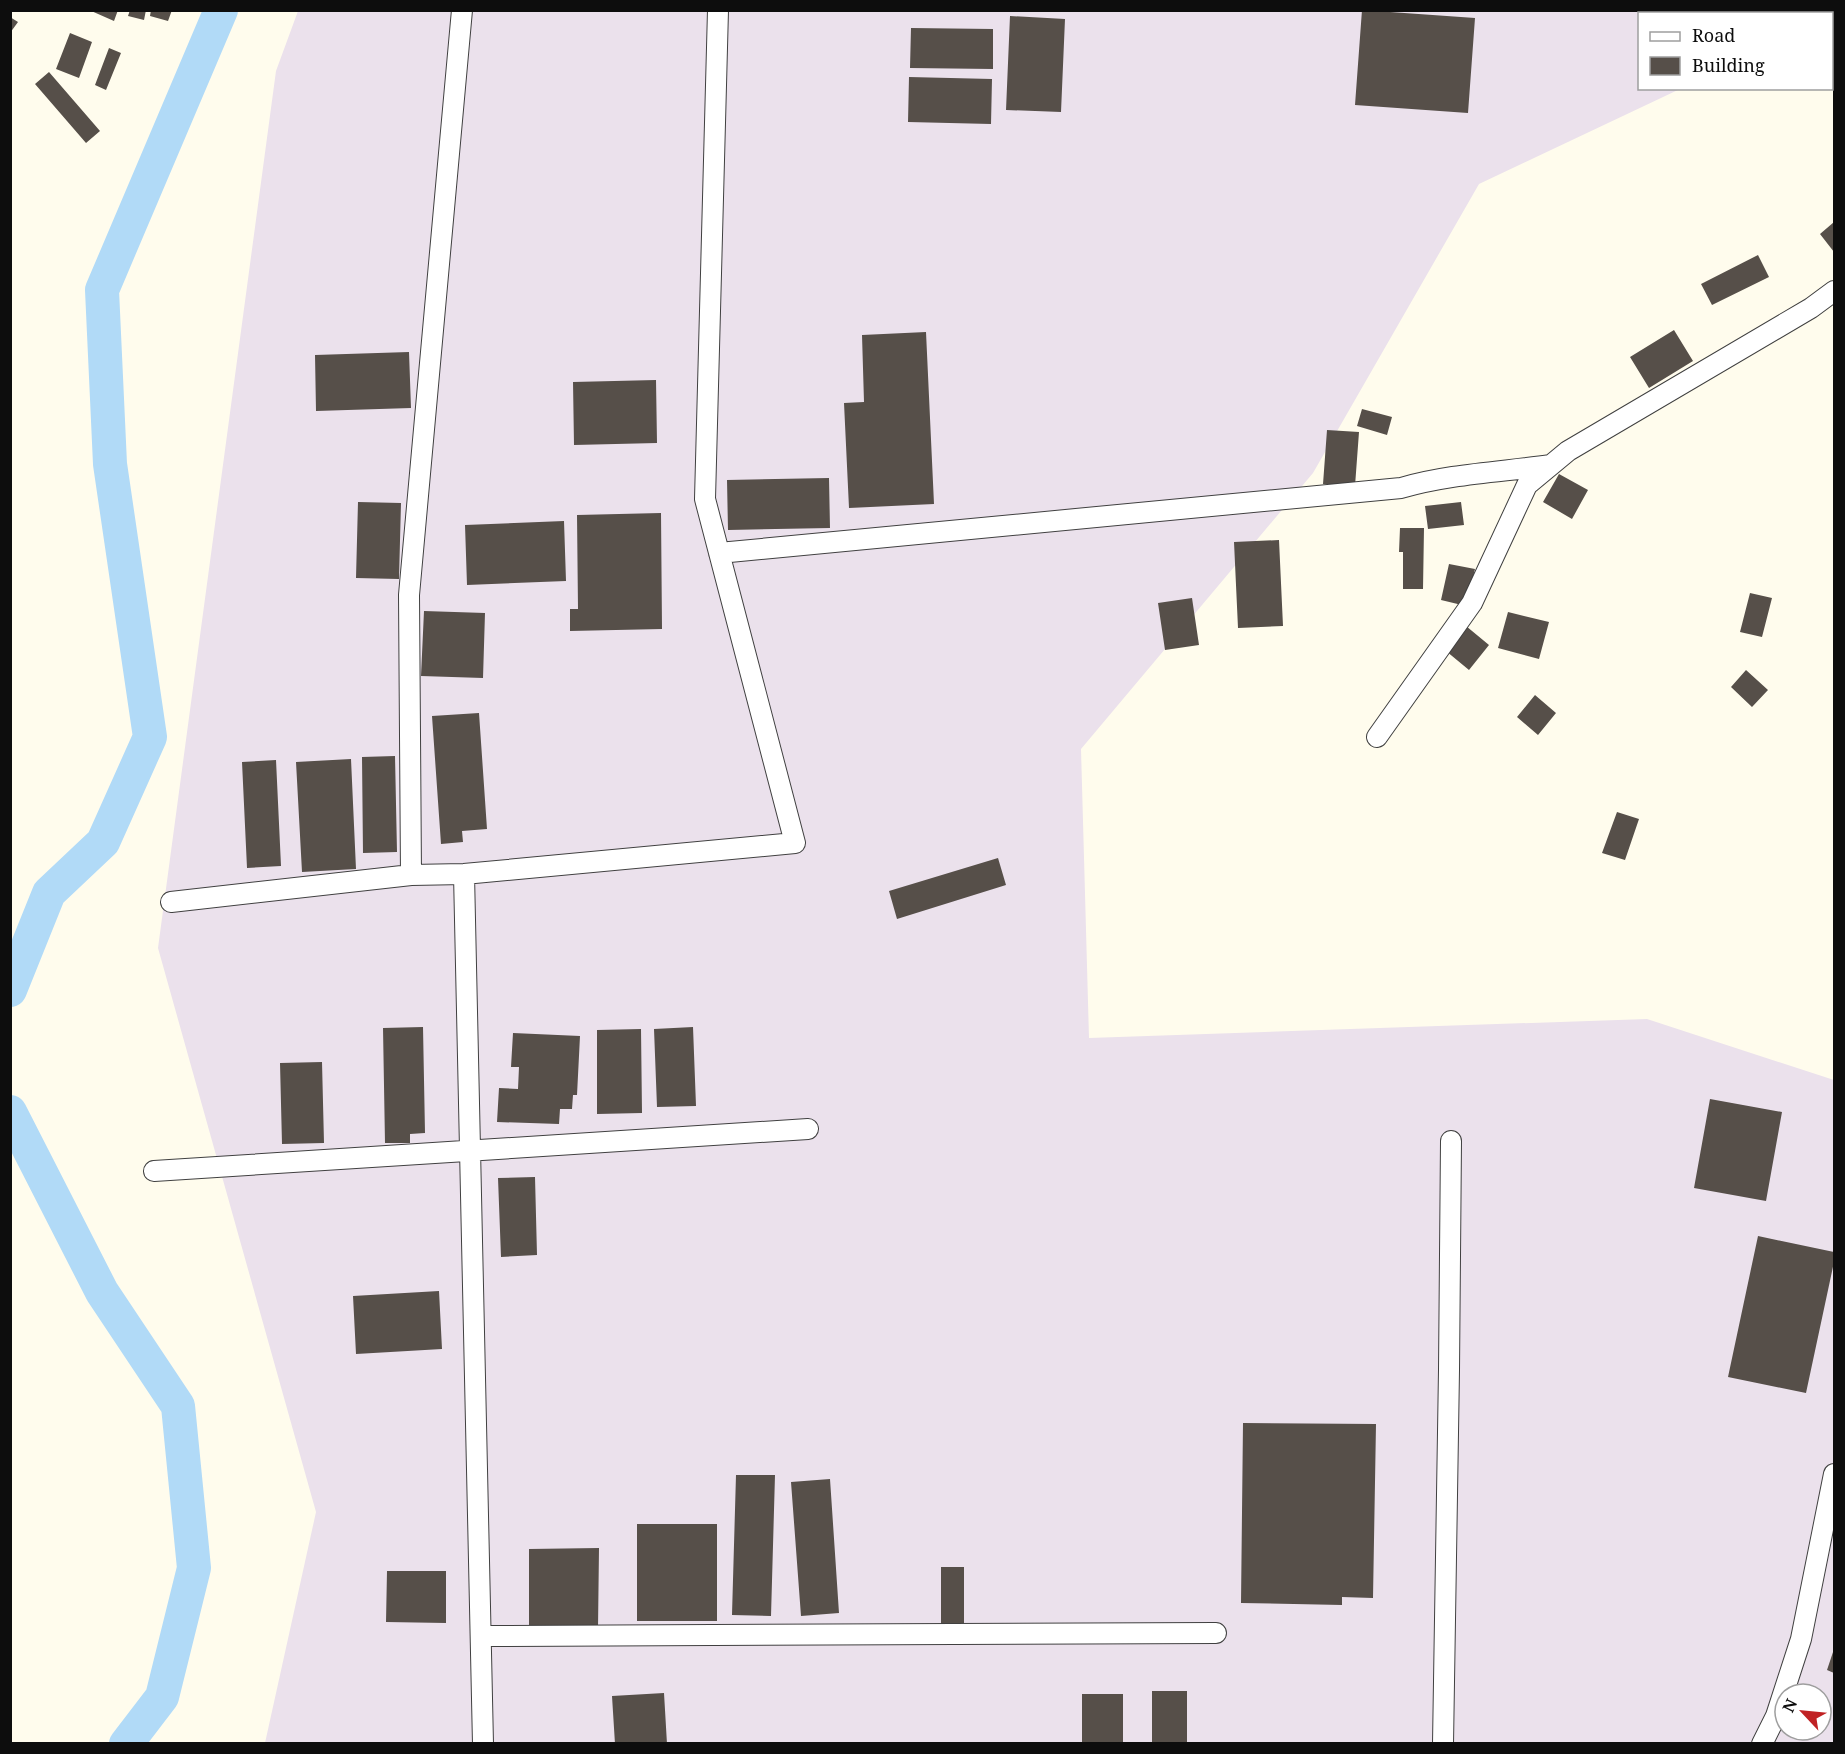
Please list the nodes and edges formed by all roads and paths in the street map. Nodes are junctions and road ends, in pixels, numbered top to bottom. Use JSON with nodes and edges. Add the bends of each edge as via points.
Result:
{"nodes":[{"id":1,"x":462,"y":10,"type":"edge"},
{"id":2,"x":718,"y":10,"type":"edge"},
{"id":3,"x":1834,"y":291,"type":"edge"},
{"id":4,"x":1551,"y":465,"type":"junction"},
{"id":5,"x":719,"y":553,"type":"junction"},
{"id":6,"x":1377,"y":738,"type":"dead end"},
{"id":7,"x":464,"y":874,"type":"junction"},
{"id":8,"x":411,"y":875,"type":"junction"},
{"id":9,"x":171,"y":902,"type":"dead end"},
{"id":10,"x":808,"y":1128,"type":"dead end"},
{"id":11,"x":1450,"y":1141,"type":"dead end"},
{"id":12,"x":470,"y":1150,"type":"junction"},
{"id":13,"x":154,"y":1171,"type":"dead end"},
{"id":14,"x":1834,"y":1474,"type":"edge"},
{"id":15,"x":1216,"y":1633,"type":"dead end"},
{"id":16,"x":481,"y":1636,"type":"junction"},
{"id":17,"x":483,"y":1743,"type":"edge"},
{"id":18,"x":1443,"y":1743,"type":"edge"},
{"id":19,"x":1762,"y":1743,"type":"edge"}],
"edges":[{"from":1,"to":8,"type":"street","via":[[409,595]]},
{"from":2,"to":5,"type":"street","via":[[705,499]]},
{"from":3,"to":4,"type":"street","via":[[1568,451]]},
{"from":4,"to":5,"type":"street","via":[[1401,488]]},
{"from":4,"to":6,"type":"street","via":[[1527,485],[1472,603]]},
{"from":5,"to":7,"type":"street","via":[[795,843]]},
{"from":7,"to":8,"type":"street"},
{"from":7,"to":12,"type":"street"},
{"from":8,"to":9,"type":"street"},
{"from":10,"to":12,"type":"street"},
{"from":11,"to":18,"type":"street"},
{"from":12,"to":13,"type":"street"},
{"from":12,"to":16,"type":"street"},
{"from":14,"to":19,"type":"street","via":[[1801,1639],[1776,1716]]},
{"from":15,"to":16,"type":"street"},
{"from":16,"to":17,"type":"street"}]}
